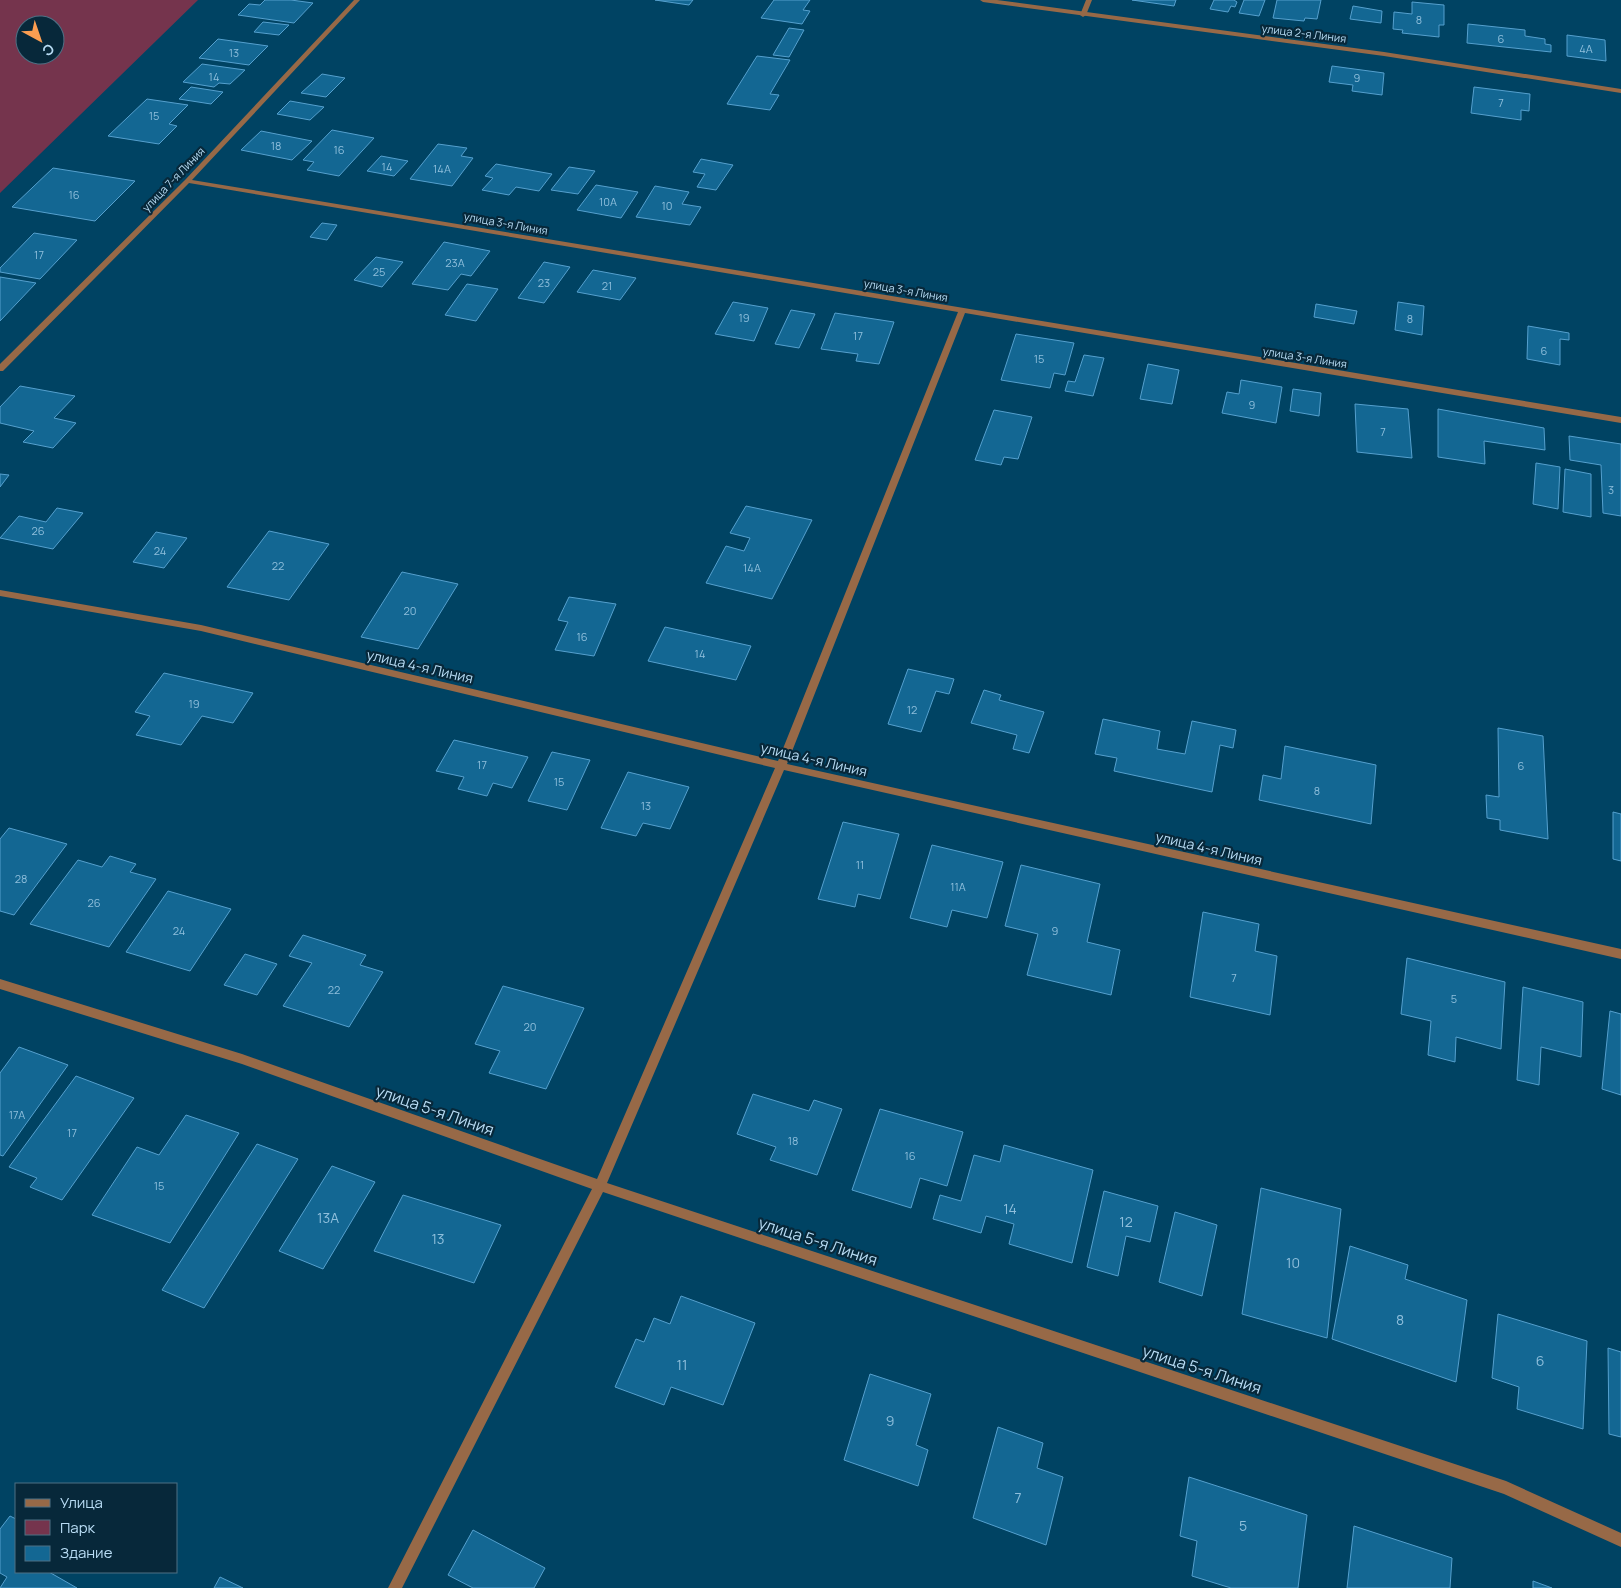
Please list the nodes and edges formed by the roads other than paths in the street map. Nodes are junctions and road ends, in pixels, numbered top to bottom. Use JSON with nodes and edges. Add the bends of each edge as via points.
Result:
{"nodes":[{"id":1,"x":357,"y":0,"type":"edge"},
{"id":2,"x":983,"y":0,"type":"edge"},
{"id":3,"x":1089,"y":0,"type":"edge"},
{"id":4,"x":1083,"y":15,"type":"junction"},
{"id":5,"x":1621,"y":91,"type":"edge"},
{"id":6,"x":187,"y":181,"type":"junction"},
{"id":7,"x":962,"y":311,"type":"junction"},
{"id":8,"x":0,"y":369,"type":"edge"},
{"id":9,"x":1621,"y":420,"type":"edge"},
{"id":10,"x":0,"y":593,"type":"edge"},
{"id":11,"x":781,"y":766,"type":"junction"},
{"id":12,"x":1621,"y":954,"type":"edge"},
{"id":13,"x":0,"y":984,"type":"edge"},
{"id":14,"x":600,"y":1186,"type":"junction"},
{"id":15,"x":1621,"y":1540,"type":"edge"},
{"id":16,"x":395,"y":1588,"type":"edge"}],
"edges":[{"from":1,"to":6,"type":"street","name":"улица 7-я Линия"},
{"from":2,"to":4,"type":"street","name":"улица 2-я Линия"},
{"from":3,"to":4,"type":"street"},
{"from":4,"to":5,"type":"street","name":"улица 2-я Линия","via":[[1384,54]]},
{"from":6,"to":7,"type":"street","name":"улица 3-я Линия"},
{"from":6,"to":8,"type":"street","name":"улица 7-я Линия"},
{"from":7,"to":9,"type":"street","name":"улица 3-я Линия"},
{"from":7,"to":11,"type":"street"},
{"from":10,"to":11,"type":"street","name":"улица 4-я Линия","via":[[201,628]]},
{"from":11,"to":12,"type":"street","name":"улица 4-я Линия"},
{"from":11,"to":14,"type":"street"},
{"from":13,"to":14,"type":"street","name":"улица 5-я Линия","via":[[242,1059]]},
{"from":14,"to":15,"type":"street","name":"улица 5-я Линия","via":[[1506,1488]]},
{"from":14,"to":16,"type":"street"}]}
